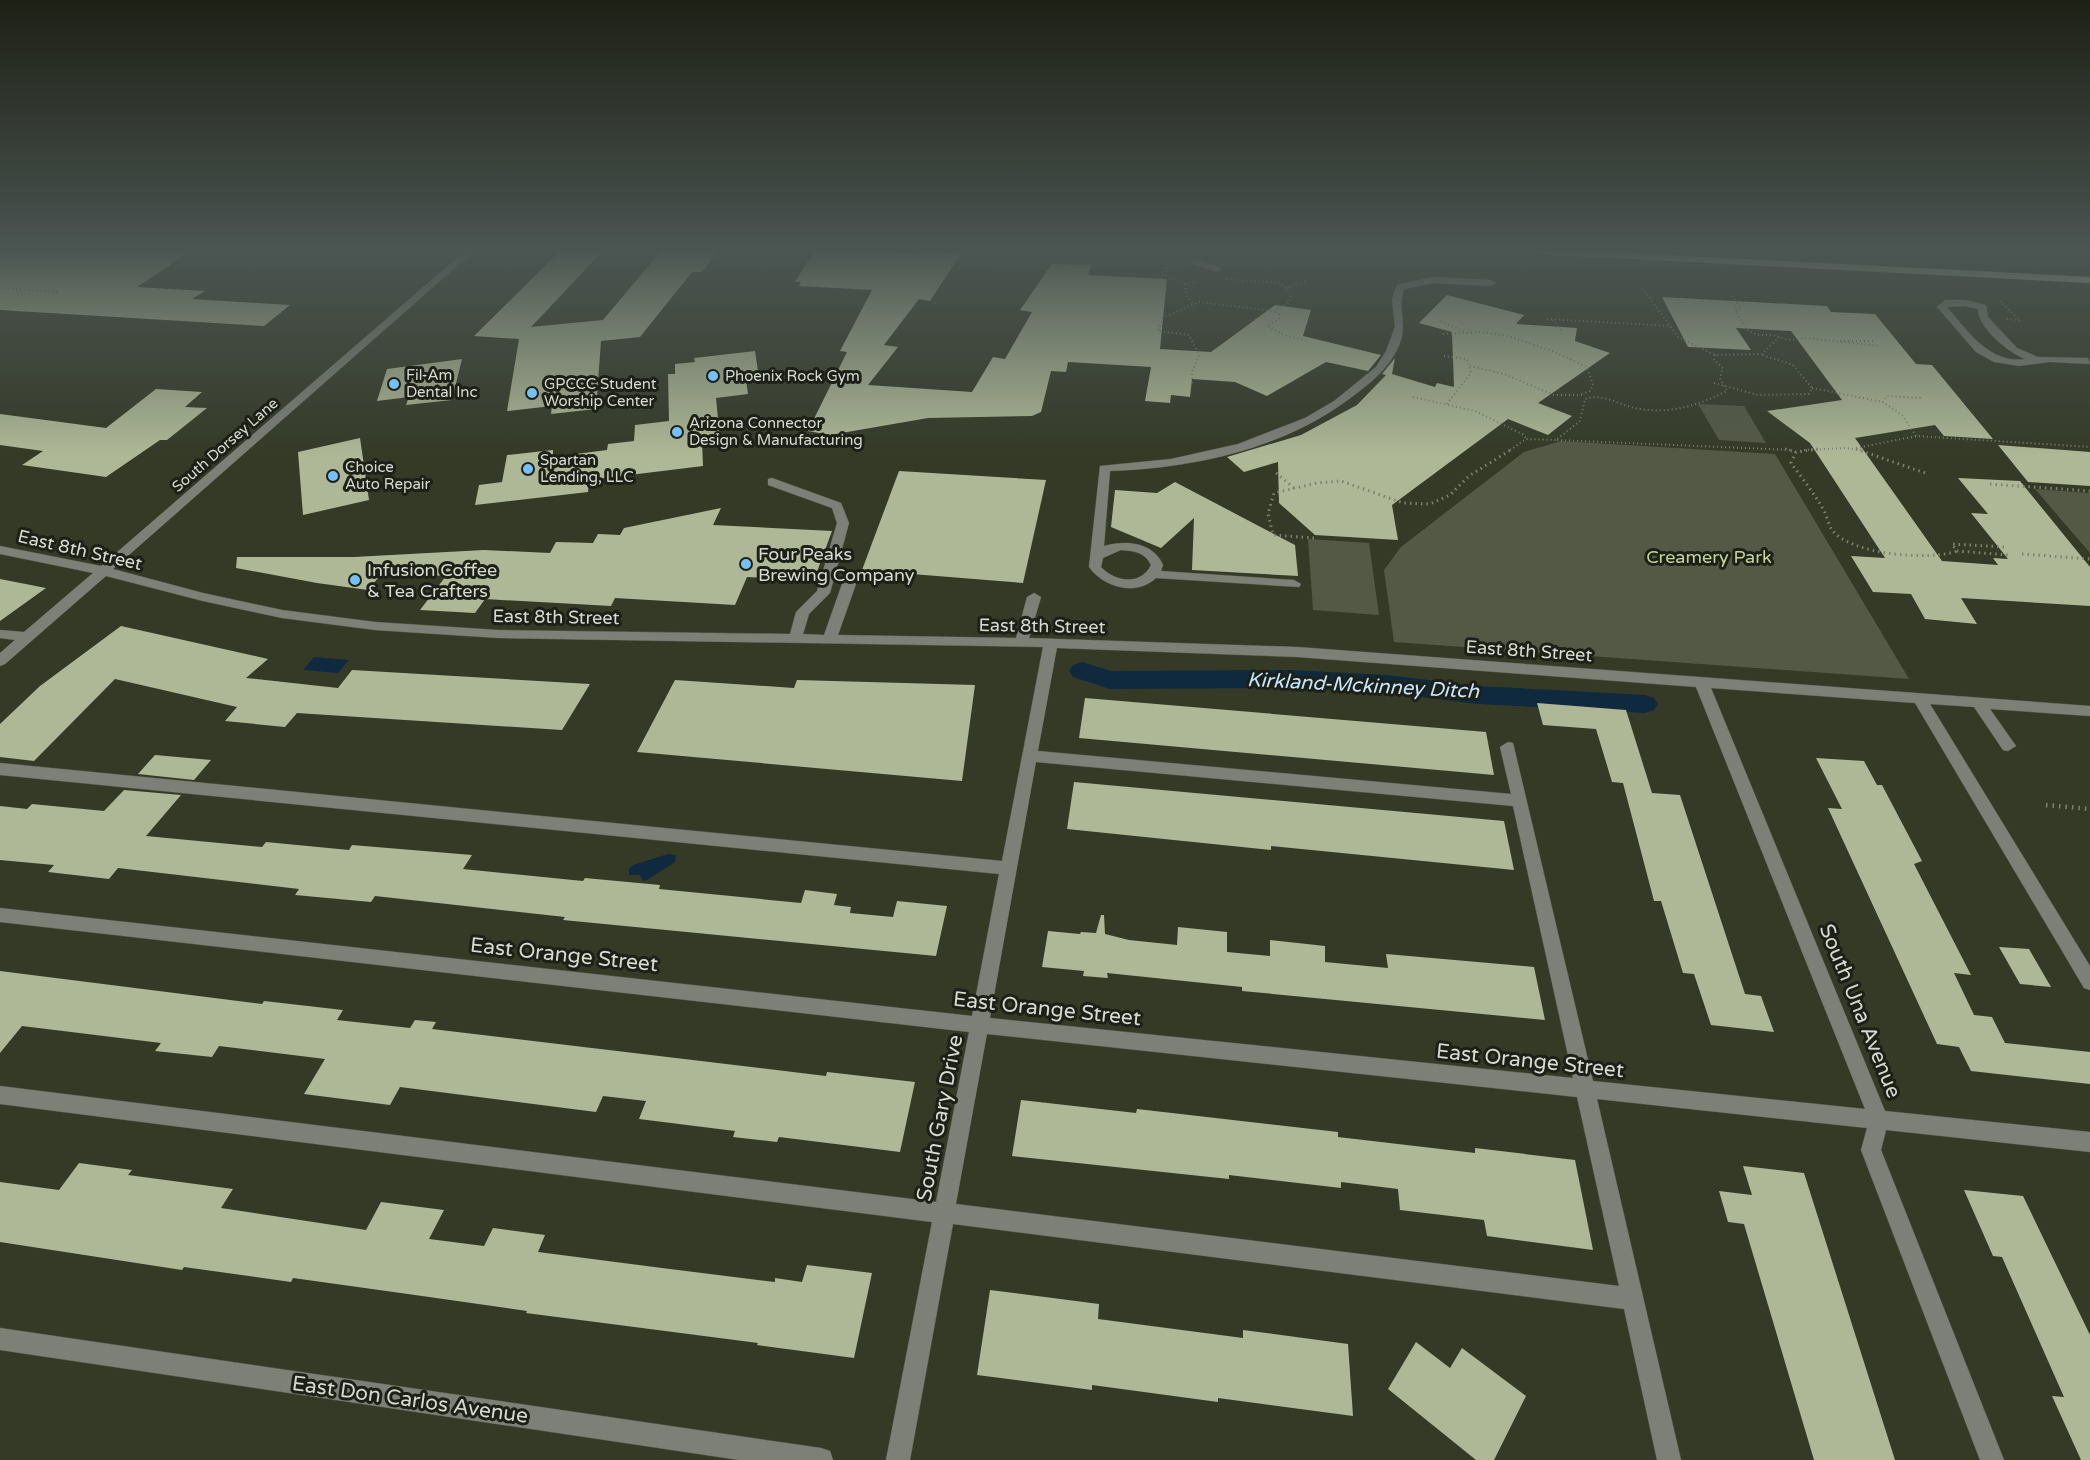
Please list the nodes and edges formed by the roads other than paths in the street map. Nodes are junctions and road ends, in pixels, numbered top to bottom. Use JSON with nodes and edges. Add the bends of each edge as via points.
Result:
{"nodes":[{"id":1,"x":392,"y":319,"type":"edge"},
{"id":2,"x":1397,"y":319,"type":"edge"},
{"id":3,"x":1953,"y":319,"type":"edge"},
{"id":4,"x":1984,"y":319,"type":"edge"},
{"id":5,"x":2035,"y":360,"type":"junction"},
{"id":6,"x":2088,"y":361,"type":"dead end"},
{"id":7,"x":772,"y":482,"type":"dead end"},
{"id":8,"x":0,"y":550,"type":"edge"},
{"id":9,"x":1097,"y":555,"type":"junction"},
{"id":10,"x":105,"y":571,"type":"junction"},
{"id":11,"x":1154,"y":573,"type":"junction"},
{"id":12,"x":849,"y":584,"type":"dead end"},
{"id":13,"x":1293,"y":584,"type":"dead end"},
{"id":14,"x":1034,"y":597,"type":"dead end"},
{"id":15,"x":0,"y":634,"type":"edge"},
{"id":16,"x":27,"y":637,"type":"junction"},
{"id":17,"x":795,"y":640,"type":"junction"},
{"id":18,"x":829,"y":641,"type":"junction"},
{"id":19,"x":1021,"y":643,"type":"junction"},
{"id":20,"x":1051,"y":643,"type":"junction"},
{"id":21,"x":0,"y":661,"type":"edge"},
{"id":22,"x":1701,"y":682,"type":"junction"},
{"id":23,"x":1919,"y":698,"type":"junction"},
{"id":24,"x":1979,"y":703,"type":"junction"},
{"id":25,"x":2090,"y":711,"type":"edge"},
{"id":26,"x":2008,"y":746,"type":"dead end"},
{"id":27,"x":1508,"y":747,"type":"dead end"},
{"id":28,"x":1030,"y":756,"type":"junction"},
{"id":29,"x":0,"y":769,"type":"edge"},
{"id":30,"x":1520,"y":801,"type":"junction"},
{"id":31,"x":1009,"y":868,"type":"junction"},
{"id":32,"x":0,"y":915,"type":"edge"},
{"id":33,"x":2090,"y":982,"type":"edge"},
{"id":34,"x":980,"y":1025,"type":"junction"},
{"id":35,"x":1586,"y":1089,"type":"junction"},
{"id":36,"x":0,"y":1095,"type":"edge"},
{"id":37,"x":1879,"y":1120,"type":"junction"},
{"id":38,"x":2090,"y":1143,"type":"edge"},
{"id":39,"x":944,"y":1215,"type":"junction"},
{"id":40,"x":1633,"y":1299,"type":"junction"},
{"id":41,"x":0,"y":1339,"type":"edge"},
{"id":42,"x":821,"y":1460,"type":"edge"},
{"id":43,"x":898,"y":1460,"type":"edge"},
{"id":44,"x":1669,"y":1460,"type":"edge"},
{"id":45,"x":1992,"y":1460,"type":"edge"}],
"edges":[{"from":1,"to":10,"type":"street","name":"South Dorsey Lane"},
{"from":2,"to":9,"type":"street","via":[[1399,332],[1382,367],[1346,400],[1251,443],[1203,456],[1104,468]]},
{"from":3,"to":5,"type":"street","via":[[1991,357],[2019,363]]},
{"from":4,"to":5,"type":"street","via":[[2013,350]]},
{"from":5,"to":6,"type":"street"},
{"from":7,"to":17,"type":"street","via":[[837,506],[843,523],[823,593],[802,612]]},
{"from":8,"to":10,"type":"street","name":"East 8th Street"},
{"from":9,"to":11,"type":"street","via":[[1111,547],[1142,549],[1155,559]]},
{"from":9,"to":11,"type":"street","via":[[1098,573],[1113,582],[1134,583]]},
{"from":10,"to":16,"type":"street","name":"South Dorsey Lane"},
{"from":10,"to":17,"type":"street","name":"East 8th Street","via":[[270,612],[375,627],[498,634]]},
{"from":11,"to":13,"type":"street"},
{"from":12,"to":18,"type":"street"},
{"from":14,"to":19,"type":"street"},
{"from":15,"to":16,"type":"street"},
{"from":16,"to":21,"type":"street","name":"South Dorsey Lane"},
{"from":17,"to":18,"type":"street","name":"East 8th Street"},
{"from":18,"to":19,"type":"street","name":"East 8th Street"},
{"from":19,"to":20,"type":"street","name":"East 8th Street"},
{"from":20,"to":22,"type":"street","name":"East 8th Street","via":[[1297,652]]},
{"from":20,"to":28,"type":"street","name":"South Gary Drive"},
{"from":22,"to":23,"type":"street","name":"East 8th Street"},
{"from":22,"to":37,"type":"street","name":"South Una Avenue"},
{"from":23,"to":24,"type":"street","name":"East 8th Street"},
{"from":23,"to":33,"type":"street"},
{"from":24,"to":25,"type":"street","name":"East 8th Street"},
{"from":24,"to":26,"type":"street"},
{"from":27,"to":30,"type":"street"},
{"from":28,"to":30,"type":"street"},
{"from":28,"to":31,"type":"street","name":"South Gary Drive"},
{"from":29,"to":31,"type":"street"},
{"from":30,"to":35,"type":"street"},
{"from":31,"to":34,"type":"street","name":"South Gary Drive"},
{"from":32,"to":34,"type":"street","name":"East Orange Street"},
{"from":34,"to":35,"type":"street","name":"East Orange Street"},
{"from":34,"to":39,"type":"street","name":"South Gary Drive"},
{"from":35,"to":37,"type":"street","name":"East Orange Street"},
{"from":35,"to":40,"type":"street"},
{"from":36,"to":39,"type":"street"},
{"from":37,"to":38,"type":"street","name":"East Orange Street"},
{"from":37,"to":45,"type":"street","name":"South Una Avenue","via":[[1871,1150]]},
{"from":39,"to":40,"type":"street"},
{"from":39,"to":43,"type":"street","name":"South Gary Drive"},
{"from":40,"to":44,"type":"street"},
{"from":41,"to":42,"type":"street","name":"East Don Carlos Avenue"}]}
